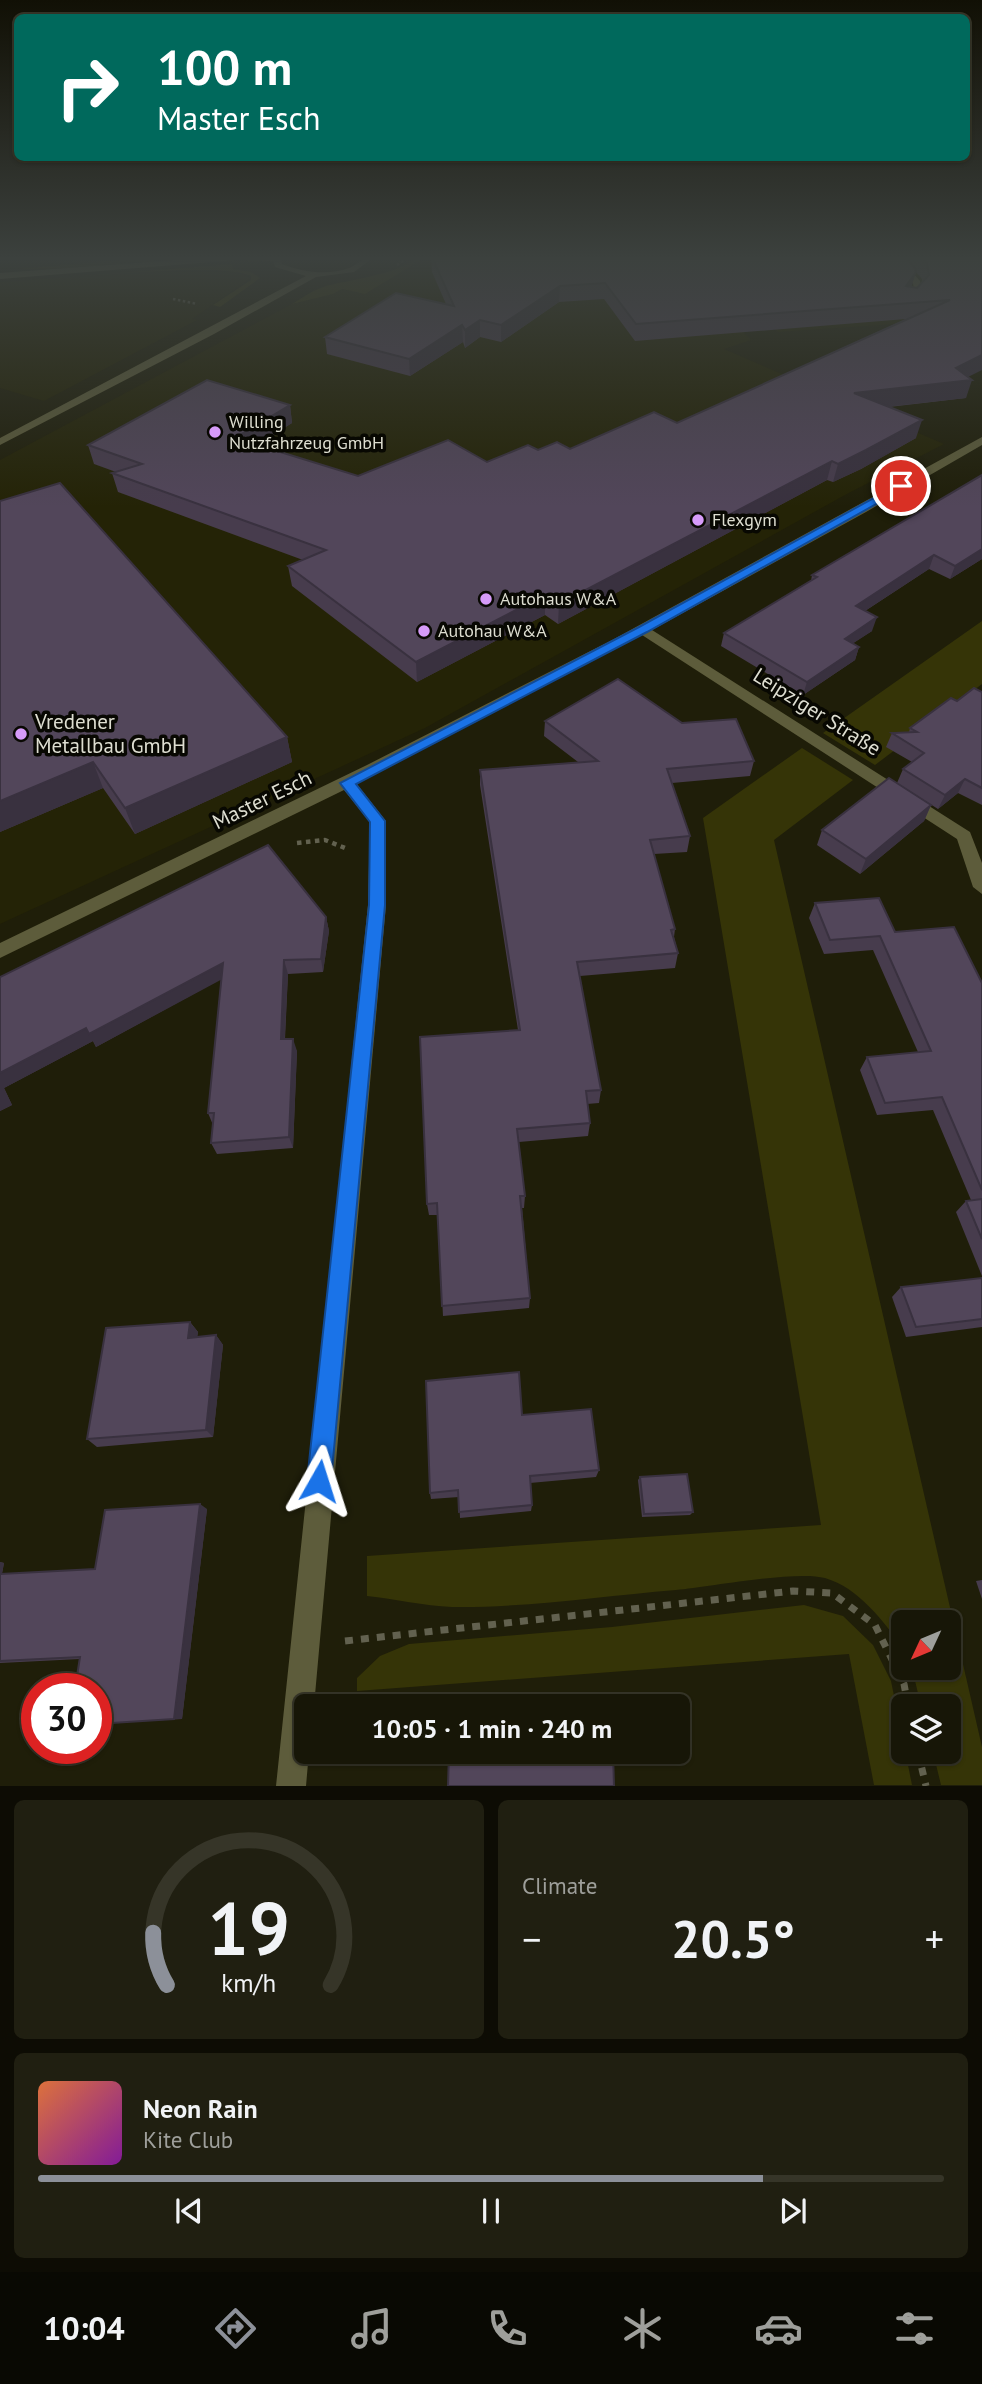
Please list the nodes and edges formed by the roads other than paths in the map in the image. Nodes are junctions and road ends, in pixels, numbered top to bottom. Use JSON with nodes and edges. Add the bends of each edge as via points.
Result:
{"nodes":[{"id":1,"x":195,"y":340,"type":"edge"},
{"id":2,"x":982,"y":440,"type":"edge"},
{"id":3,"x":0,"y":442,"type":"edge"},
{"id":4,"x":643,"y":629,"type":"junction"},
{"id":5,"x":347,"y":783,"type":"junction"},
{"id":6,"x":964,"y":836,"type":"junction"},
{"id":7,"x":982,"y":837,"type":"edge"},
{"id":8,"x":982,"y":887,"type":"edge"},
{"id":9,"x":0,"y":951,"type":"edge"},
{"id":10,"x":291,"y":1786,"type":"edge"}],
"edges":[{"from":1,"to":3,"type":"street"},
{"from":2,"to":4,"type":"street","name":"Master Esch"},
{"from":4,"to":5,"type":"street","name":"Master Esch"},
{"from":4,"to":6,"type":"street","name":"Leipziger Straße"},
{"from":5,"to":9,"type":"street","name":"Master Esch"},
{"from":5,"to":10,"type":"street","via":[[378,821],[377,905]]},
{"from":6,"to":7,"type":"street","name":"Leipziger Straße"},
{"from":6,"to":8,"type":"street"}]}
